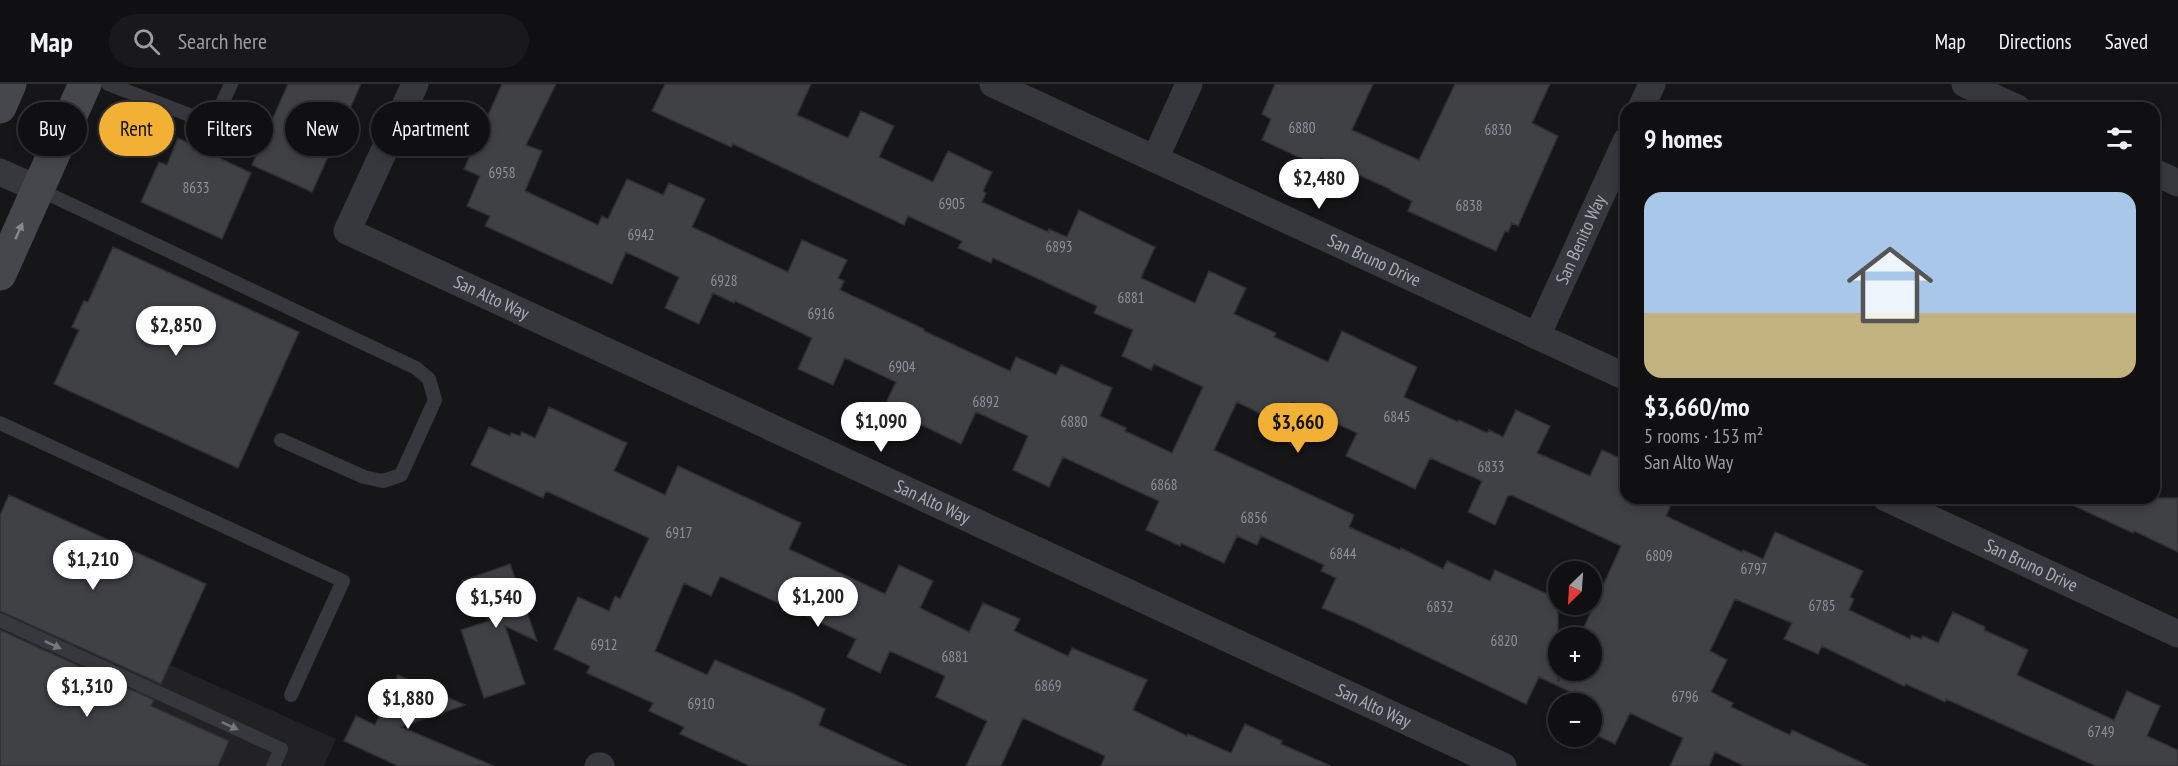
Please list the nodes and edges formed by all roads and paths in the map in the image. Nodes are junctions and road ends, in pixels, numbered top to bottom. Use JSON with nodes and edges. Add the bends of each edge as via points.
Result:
{"nodes":[{"id":1,"x":10,"y":84,"type":"edge"},
{"id":2,"x":85,"y":84,"type":"edge"},
{"id":3,"x":108,"y":84,"type":"edge"},
{"id":4,"x":231,"y":84,"type":"edge"},
{"id":5,"x":415,"y":84,"type":"edge"},
{"id":6,"x":993,"y":84,"type":"edge"},
{"id":7,"x":1189,"y":84,"type":"edge"},
{"id":8,"x":1652,"y":84,"type":"edge"},
{"id":9,"x":1965,"y":84,"type":"edge"},
{"id":10,"x":1644,"y":102,"type":"edge"},
{"id":11,"x":2004,"y":102,"type":"edge"},
{"id":12,"x":0,"y":107,"type":"edge"},
{"id":13,"x":1620,"y":154,"type":"edge"},
{"id":14,"x":1155,"y":159,"type":"junction"},
{"id":15,"x":0,"y":172,"type":"edge"},
{"id":16,"x":2160,"y":175,"type":"edge"},
{"id":17,"x":2178,"y":183,"type":"edge"},
{"id":18,"x":38,"y":189,"type":"junction"},
{"id":19,"x":0,"y":274,"type":"edge"},
{"id":20,"x":1537,"y":336,"type":"junction"},
{"id":21,"x":1620,"y":374,"type":"edge"},
{"id":22,"x":0,"y":423,"type":"edge"},
{"id":23,"x":281,"y":440,"type":"dead end"},
{"id":24,"x":1899,"y":504,"type":"edge"},
{"id":25,"x":0,"y":620,"type":"edge"},
{"id":26,"x":2178,"y":634,"type":"edge"},
{"id":27,"x":291,"y":695,"type":"dead end"},
{"id":28,"x":273,"y":766,"type":"edge"},
{"id":29,"x":1503,"y":766,"type":"edge"}],
"edges":[{"from":1,"to":12,"type":"main road"},
{"from":2,"to":18,"type":"main road"},
{"from":3,"to":4,"type":"lane","via":[[208,122],[215,119]]},
{"from":5,"to":29,"type":"street","name":"San Alto Way","via":[[346,231]]},
{"from":6,"to":14,"type":"street","name":"San Bruno Drive"},
{"from":7,"to":14,"type":"street"},
{"from":8,"to":10,"type":"street"},
{"from":9,"to":11,"type":"street"},
{"from":13,"to":20,"type":"street","name":"San Benito Way"},
{"from":14,"to":20,"type":"street","name":"San Bruno Drive"},
{"from":15,"to":18,"type":"street"},
{"from":16,"to":17,"type":"street"},
{"from":19,"to":18,"type":"main road","one_way":true},
{"from":18,"to":23,"type":"lane","via":[[416,368],[429,379],[435,400],[400,475],[383,481],[364,477]]},
{"from":20,"to":21,"type":"street","name":"San Bruno Drive"},
{"from":22,"to":27,"type":"lane","via":[[343,581]]},
{"from":24,"to":26,"type":"street","name":"San Bruno Drive"},
{"from":25,"to":28,"type":"lane","one_way":true,"via":[[281,749]]}]}
